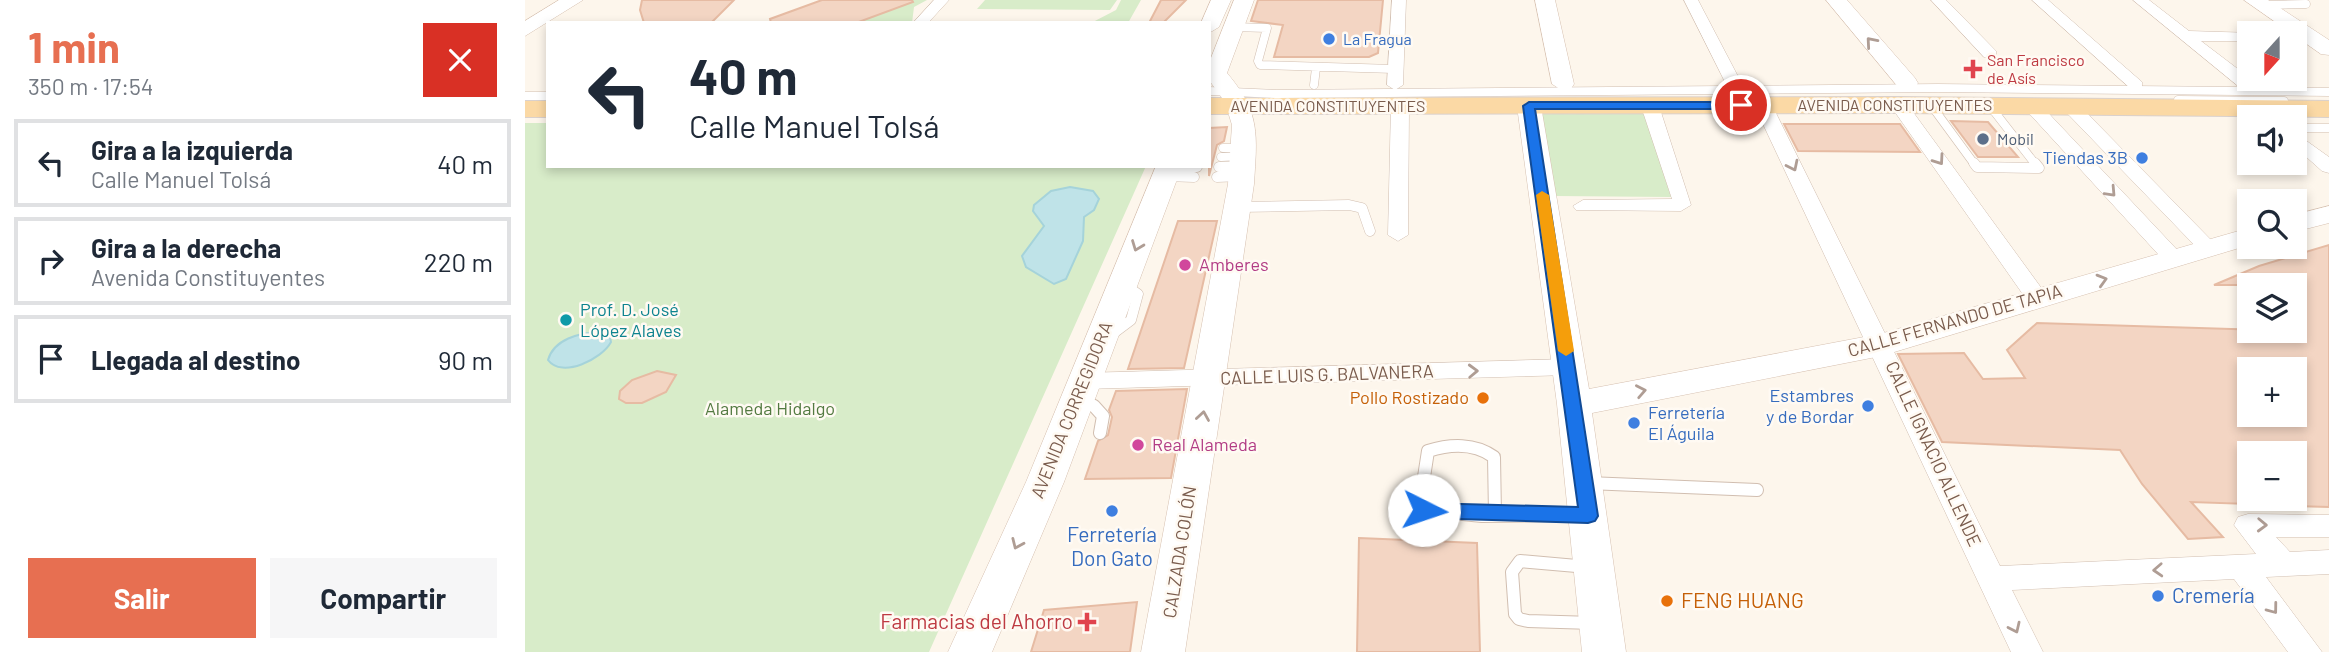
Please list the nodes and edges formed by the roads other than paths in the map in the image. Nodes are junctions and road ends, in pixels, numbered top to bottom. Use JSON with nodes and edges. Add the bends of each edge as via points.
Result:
{"nodes":[{"id":1,"x":942,"y":0,"type":"edge"},
{"id":2,"x":1221,"y":0,"type":"edge"},
{"id":3,"x":1244,"y":0,"type":"edge"},
{"id":4,"x":1399,"y":0,"type":"edge"},
{"id":5,"x":1545,"y":0,"type":"edge"},
{"id":6,"x":1691,"y":0,"type":"edge"},
{"id":7,"x":1938,"y":0,"type":"edge"},
{"id":8,"x":2039,"y":0,"type":"edge"},
{"id":9,"x":2140,"y":0,"type":"edge"},
{"id":10,"x":2258,"y":3,"type":"edge"},
{"id":11,"x":581,"y":4,"type":"edge"},
{"id":12,"x":2306,"y":4,"type":"dead end"},
{"id":13,"x":1831,"y":6,"type":"edge"},
{"id":14,"x":566,"y":21,"type":"edge"},
{"id":15,"x":923,"y":21,"type":"edge"},
{"id":16,"x":1211,"y":22,"type":"edge"},
{"id":17,"x":1234,"y":27,"type":"junction"},
{"id":18,"x":525,"y":30,"type":"edge"},
{"id":19,"x":546,"y":35,"type":"edge"},
{"id":20,"x":2237,"y":36,"type":"edge"},
{"id":21,"x":2186,"y":37,"type":"junction"},
{"id":22,"x":525,"y":48,"type":"edge"},
{"id":23,"x":2329,"y":50,"type":"edge"},
{"id":24,"x":1990,"y":54,"type":"dead end"},
{"id":25,"x":1315,"y":76,"type":"junction"},
{"id":26,"x":1879,"y":83,"type":"junction"},
{"id":27,"x":1563,"y":84,"type":"junction"},
{"id":28,"x":1734,"y":84,"type":"junction"},
{"id":29,"x":525,"y":85,"type":"edge"},
{"id":30,"x":546,"y":85,"type":"edge"},
{"id":31,"x":2136,"y":85,"type":"junction"},
{"id":32,"x":1397,"y":86,"type":"junction"},
{"id":33,"x":2329,"y":86,"type":"edge"},
{"id":34,"x":2329,"y":92,"type":"edge"},
{"id":35,"x":1903,"y":94,"type":"junction"},
{"id":36,"x":1221,"y":95,"type":"edge"},
{"id":37,"x":525,"y":98,"type":"edge"},
{"id":38,"x":546,"y":98,"type":"edge"},
{"id":39,"x":2329,"y":101,"type":"edge"},
{"id":40,"x":2259,"y":104,"type":"edge"},
{"id":41,"x":1763,"y":105,"type":"junction"},
{"id":42,"x":1931,"y":105,"type":"junction"},
{"id":43,"x":1529,"y":106,"type":"junction"},
{"id":44,"x":1650,"y":106,"type":"junction"},
{"id":45,"x":1990,"y":106,"type":"junction"},
{"id":46,"x":2032,"y":106,"type":"junction"},
{"id":47,"x":2070,"y":106,"type":"junction"},
{"id":48,"x":525,"y":108,"type":"edge"},
{"id":49,"x":2329,"y":108,"type":"edge"},
{"id":50,"x":546,"y":109,"type":"edge"},
{"id":51,"x":2307,"y":128,"type":"edge"},
{"id":52,"x":2329,"y":128,"type":"edge"},
{"id":53,"x":2307,"y":148,"type":"edge"},
{"id":54,"x":1234,"y":158,"type":"junction"},
{"id":55,"x":2329,"y":167,"type":"edge"},
{"id":56,"x":1179,"y":171,"type":"edge"},
{"id":57,"x":1583,"y":206,"type":"dead end"},
{"id":58,"x":2329,"y":214,"type":"edge"},
{"id":59,"x":2307,"y":220,"type":"edge"},
{"id":60,"x":1370,"y":231,"type":"dead end"},
{"id":61,"x":1398,"y":235,"type":"dead end"},
{"id":62,"x":2237,"y":239,"type":"edge"},
{"id":63,"x":2207,"y":247,"type":"junction"},
{"id":64,"x":2175,"y":260,"type":"junction"},
{"id":65,"x":2036,"y":298,"type":"junction"},
{"id":66,"x":1881,"y":345,"type":"junction"},
{"id":67,"x":1209,"y":379,"type":"junction"},
{"id":68,"x":1571,"y":386,"type":"junction"},
{"id":69,"x":1081,"y":390,"type":"junction"},
{"id":70,"x":1100,"y":433,"type":"dead end"},
{"id":71,"x":1756,"y":490,"type":"dead end"},
{"id":72,"x":1586,"y":499,"type":"junction"},
{"id":73,"x":1495,"y":514,"type":"junction"},
{"id":74,"x":2329,"y":526,"type":"edge"},
{"id":75,"x":2329,"y":562,"type":"edge"},
{"id":76,"x":2283,"y":564,"type":"junction"},
{"id":77,"x":2240,"y":565,"type":"junction"},
{"id":78,"x":1594,"y":568,"type":"junction"},
{"id":79,"x":1992,"y":579,"type":"junction"},
{"id":80,"x":1602,"y":638,"type":"edge"},
{"id":81,"x":970,"y":652,"type":"edge"},
{"id":82,"x":1163,"y":652,"type":"edge"},
{"id":83,"x":2027,"y":652,"type":"edge"},
{"id":84,"x":2306,"y":652,"type":"edge"}],
"edges":[{"from":1,"to":15,"type":"street"},
{"from":2,"to":16,"type":"street"},
{"from":3,"to":17,"type":"street"},
{"from":4,"to":32,"type":"street"},
{"from":5,"to":27,"type":"street"},
{"from":6,"to":28,"type":"street"},
{"from":7,"to":24,"type":"street"},
{"from":8,"to":31,"type":"street"},
{"from":9,"to":21,"type":"street"},
{"from":10,"to":12,"type":"lane"},
{"from":10,"to":23,"type":"street"},
{"from":11,"to":14,"type":"street"},
{"from":11,"to":18,"type":"street"},
{"from":13,"to":26,"type":"street"},
{"from":35,"to":13,"type":"street","one_way":true},
{"from":17,"to":25,"type":"lane","via":[[1267,28],[1260,65]]},
{"from":17,"to":36,"type":"street","via":[[1216,75]]},
{"from":19,"to":22,"type":"street"},
{"from":20,"to":21,"type":"street"},
{"from":21,"to":40,"type":"street"},
{"from":25,"to":32,"type":"main road","name":"AVENIDA CONSTITUYENTES"},
{"from":25,"to":36,"type":"main road","name":"AVENIDA CONSTITUYENTES"},
{"from":26,"to":28,"type":"main road","name":"AVENIDA CONSTITUYENTES"},
{"from":26,"to":35,"type":"main road","name":"AVENIDA CONSTITUYENTES"},
{"from":27,"to":28,"type":"main road","name":"AVENIDA CONSTITUYENTES"},
{"from":27,"to":32,"type":"main road","name":"AVENIDA CONSTITUYENTES"},
{"from":29,"to":30,"type":"main road"},
{"from":31,"to":35,"type":"main road","name":"AVENIDA CONSTITUYENTES"},
{"from":31,"to":40,"type":"main road","name":"AVENIDA CONSTITUYENTES"},
{"from":32,"to":36,"type":"main road","name":"AVENIDA CONSTITUYENTES"},
{"from":32,"to":43,"type":"main road","name":"AVENIDA CONSTITUYENTES"},
{"from":32,"to":61,"type":"street"},
{"from":33,"to":40,"type":"main road","name":"AVENIDA CONSTITUYENTES"},
{"from":34,"to":36,"type":"lane","via":[[1938,88]]},
{"from":35,"to":41,"type":"main road","name":"AVENIDA CONSTITUYENTES"},
{"from":35,"to":42,"type":"main road","name":"AVENIDA CONSTITUYENTES"},
{"from":35,"to":65,"type":"street","one_way":true},
{"from":36,"to":39,"type":"lane"},
{"from":36,"to":54,"type":"street","name":"CALZADA COLÓN","via":[[1246,122]]},
{"from":37,"to":38,"type":"lane"},
{"from":40,"to":47,"type":"main road","name":"AVENIDA CONSTITUYENTES"},
{"from":40,"to":49,"type":"main road","name":"AVENIDA CONSTITUYENTES"},
{"from":41,"to":44,"type":"main road","name":"AVENIDA CONSTITUYENTES"},
{"from":41,"to":66,"type":"street","name":"CALLE IGNACIO ALLENDE","one_way":true},
{"from":42,"to":45,"type":"main road","name":"AVENIDA CONSTITUYENTES"},
{"from":42,"to":45,"type":"lane","via":[[1977,167],[2039,168]]},
{"from":43,"to":44,"type":"main road","name":"AVENIDA CONSTITUYENTES"},
{"from":43,"to":68,"type":"street"},
{"from":44,"to":57,"type":"street","via":[[1681,205]]},
{"from":45,"to":46,"type":"main road","name":"AVENIDA CONSTITUYENTES"},
{"from":46,"to":47,"type":"main road","name":"AVENIDA CONSTITUYENTES"},
{"from":46,"to":64,"type":"street","one_way":true},
{"from":47,"to":63,"type":"street"},
{"from":48,"to":50,"type":"main road"},
{"from":51,"to":52,"type":"lane"},
{"from":53,"to":55,"type":"street"},
{"from":54,"to":60,"type":"lane","via":[[1362,208]]},
{"from":54,"to":67,"type":"street","name":"CALZADA COLÓN"},
{"from":56,"to":69,"type":"street","name":"AVENIDA CORREGIDORA","one_way":true,"via":[[1122,284]]},
{"from":58,"to":59,"type":"street"},
{"from":62,"to":63,"type":"street","name":"CALLE FERNANDO DE TAPIA"},
{"from":63,"to":64,"type":"street","name":"CALLE FERNANDO DE TAPIA"},
{"from":65,"to":64,"type":"street","name":"CALLE FERNANDO DE TAPIA","one_way":true},
{"from":65,"to":66,"type":"street","name":"CALLE FERNANDO DE TAPIA"},
{"from":68,"to":66,"type":"street","name":"CALLE FERNANDO DE TAPIA","one_way":true},
{"from":66,"to":79,"type":"street","name":"CALLE IGNACIO ALLENDE"},
{"from":67,"to":68,"type":"street","name":"CALLE LUIS G. BALVANERA","one_way":true},
{"from":67,"to":69,"type":"street","name":"CALLE LUIS G. BALVANERA"},
{"from":82,"to":67,"type":"street","name":"CALZADA COLÓN","one_way":true},
{"from":68,"to":72,"type":"street"},
{"from":69,"to":70,"type":"lane","via":[[1103,416]]},
{"from":69,"to":81,"type":"street","name":"AVENIDA CORREGIDORA","one_way":true},
{"from":71,"to":72,"type":"lane"},
{"from":72,"to":73,"type":"lane"},
{"from":72,"to":78,"type":"street"},
{"from":73,"to":73,"type":"lane","via":[[1494,457],[1488,451],[1478,447],[1428,451],[1420,503],[1424,510]]},
{"from":76,"to":74,"type":"street","one_way":true,"via":[[2248,525]]},
{"from":75,"to":76,"type":"street"},
{"from":76,"to":77,"type":"street"},
{"from":77,"to":79,"type":"street","one_way":true},
{"from":77,"to":84,"type":"street","one_way":true},
{"from":78,"to":80,"type":"street"},
{"from":78,"to":80,"type":"lane","via":[[1520,561],[1512,572],[1515,614],[1519,619]]},
{"from":79,"to":83,"type":"street","name":"CALLE IGNACIO ALLENDE","one_way":true}]}
